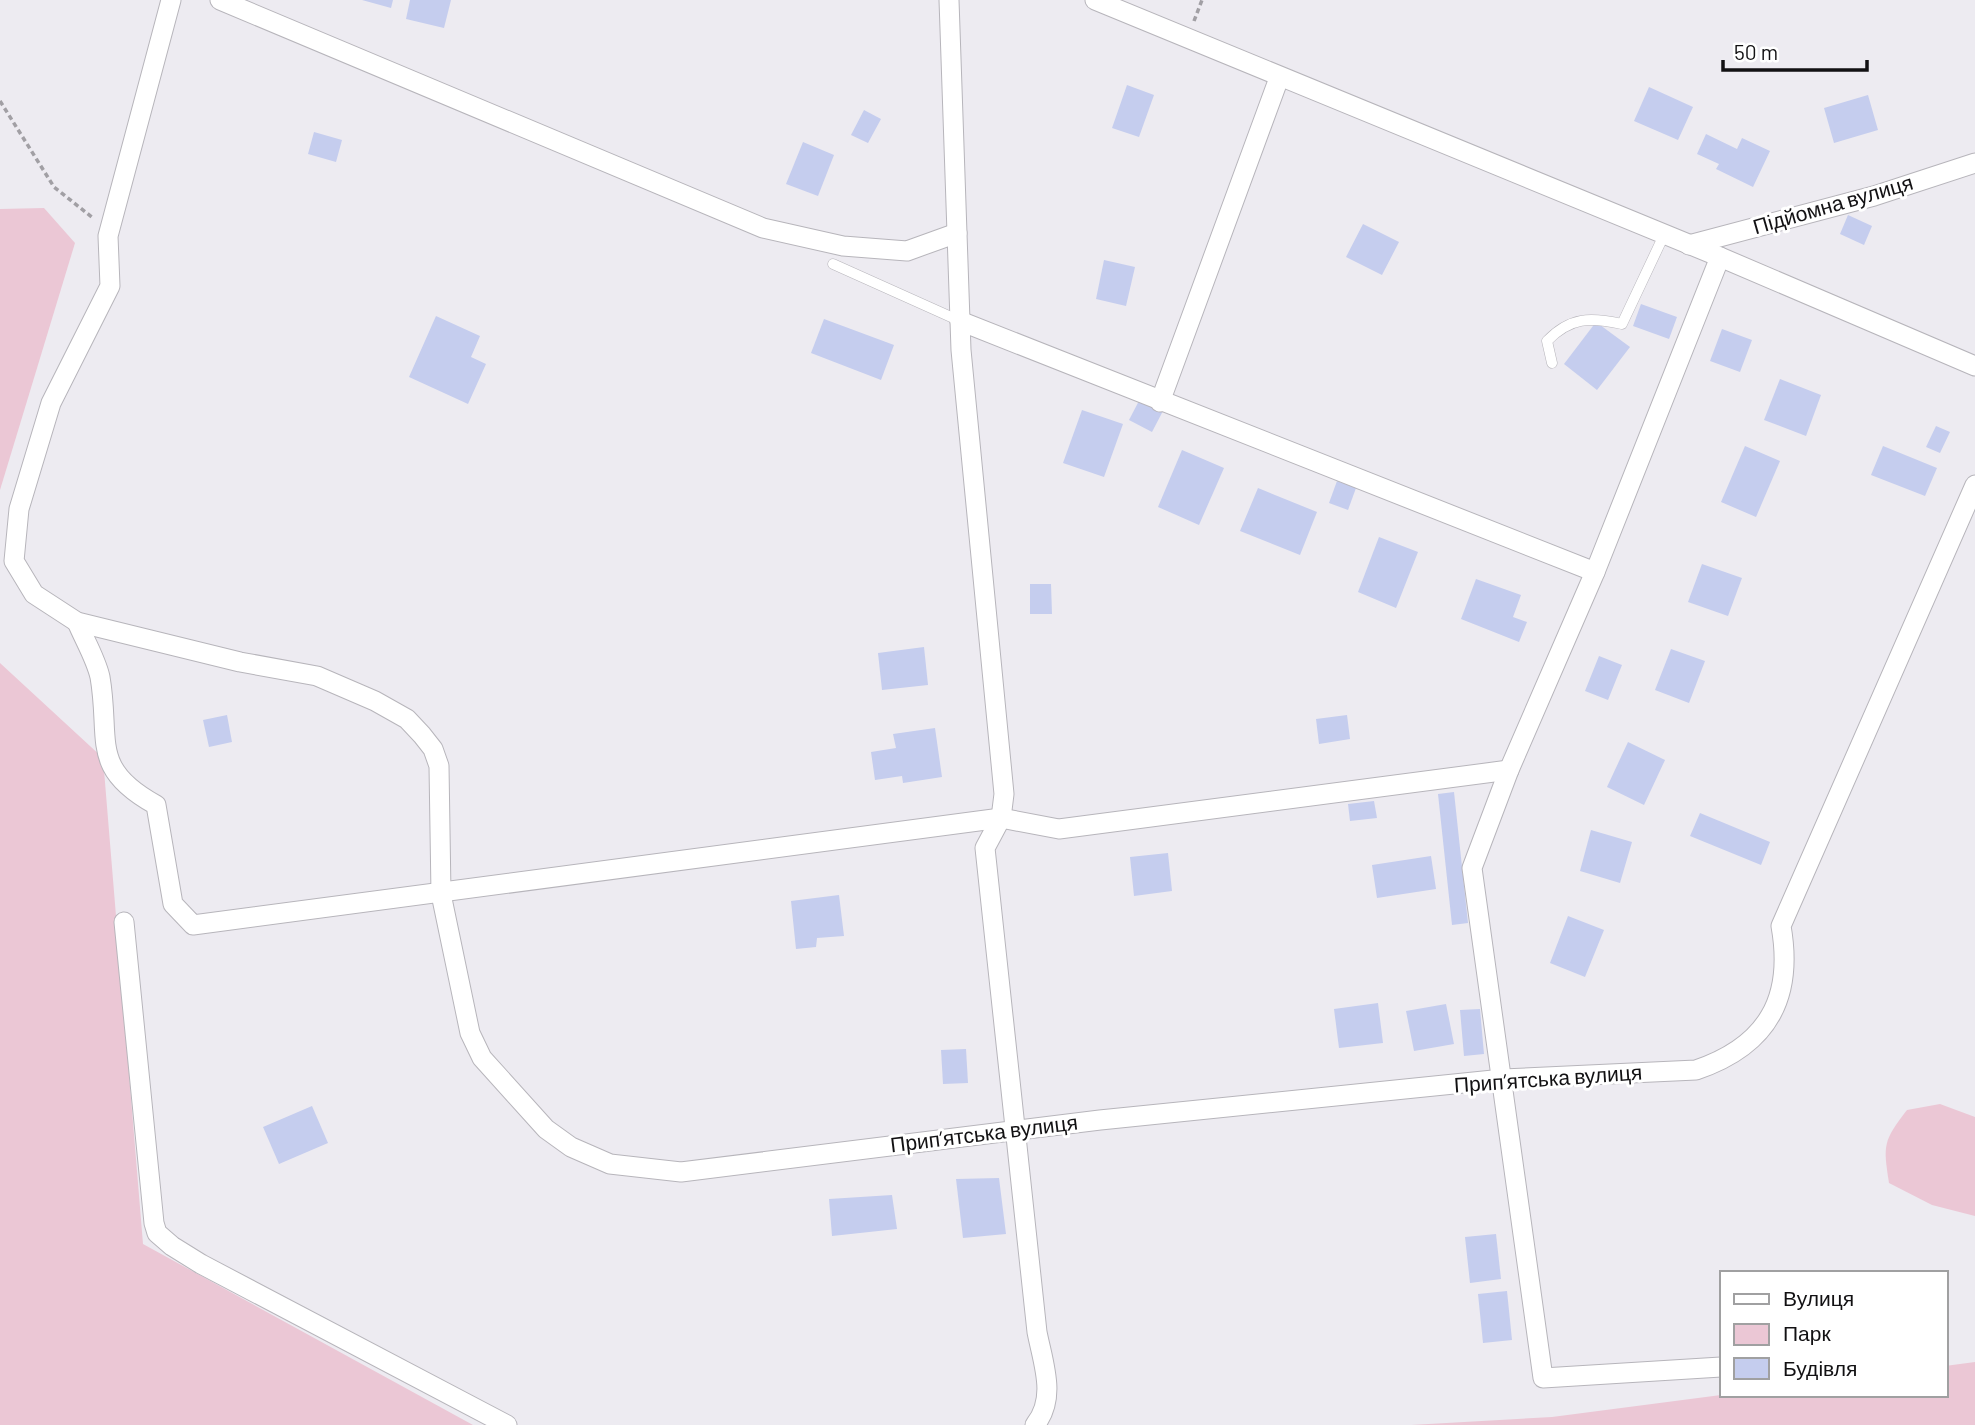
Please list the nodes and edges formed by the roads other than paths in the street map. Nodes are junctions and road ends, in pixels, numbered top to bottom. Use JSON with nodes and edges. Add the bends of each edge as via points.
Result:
{"nodes":[{"id":1,"x":170,"y":0,"type":"edge"},
{"id":2,"x":220,"y":0,"type":"edge"},
{"id":3,"x":950,"y":0,"type":"edge"},
{"id":4,"x":1095,"y":0,"type":"edge"},
{"id":5,"x":1279,"y":78,"type":"junction"},
{"id":6,"x":1975,"y":163,"type":"edge"},
{"id":7,"x":957,"y":233,"type":"junction"},
{"id":8,"x":1664,"y":235,"type":"junction"},
{"id":9,"x":1689,"y":245,"type":"junction"},
{"id":10,"x":1720,"y":257,"type":"junction"},
{"id":11,"x":833,"y":264,"type":"dead end"},
{"id":12,"x":960,"y":321,"type":"junction"},
{"id":13,"x":1552,"y":363,"type":"dead end"},
{"id":14,"x":1975,"y":366,"type":"edge"},
{"id":15,"x":1160,"y":402,"type":"junction"},
{"id":16,"x":1975,"y":485,"type":"edge"},
{"id":17,"x":1595,"y":572,"type":"junction"},
{"id":18,"x":77,"y":622,"type":"junction"},
{"id":19,"x":1509,"y":770,"type":"junction"},
{"id":20,"x":1001,"y":818,"type":"junction"},
{"id":21,"x":441,"y":894,"type":"junction"},
{"id":22,"x":124,"y":922,"type":"dead end"},
{"id":23,"x":1503,"y":1079,"type":"junction"},
{"id":24,"x":1014,"y":1130,"type":"junction"},
{"id":25,"x":1720,"y":1367,"type":"edge"},
{"id":26,"x":507,"y":1425,"type":"edge"},
{"id":27,"x":1035,"y":1425,"type":"edge"}],
"edges":[{"from":1,"to":18,"type":"street","via":[[108,236],[110,286],[51,402],[19,509],[13,561],[34,594]]},
{"from":2,"to":7,"type":"street","via":[[762,228],[843,246],[907,251]]},
{"from":3,"to":7,"type":"street"},
{"from":4,"to":5,"type":"street"},
{"from":5,"to":8,"type":"street"},
{"from":5,"to":15,"type":"street"},
{"from":6,"to":9,"type":"street","name":"Підйомна вулиця","via":[[1874,196]]},
{"from":7,"to":12,"type":"street"},
{"from":8,"to":9,"type":"street"},
{"from":8,"to":13,"type":"lane","via":[[1622,324],[1595,318],[1562,325],[1547,341]]},
{"from":9,"to":10,"type":"street"},
{"from":10,"to":14,"type":"street"},
{"from":10,"to":17,"type":"street"},
{"from":11,"to":12,"type":"lane"},
{"from":12,"to":15,"type":"street"},
{"from":12,"to":20,"type":"street","via":[[1004,793]]},
{"from":15,"to":17,"type":"street"},
{"from":16,"to":23,"type":"street","name":"Прип’ятська вулиця","via":[[1781,926],[1786,957],[1776,1006],[1756,1037],[1722,1061],[1696,1070]]},
{"from":17,"to":19,"type":"street"},
{"from":18,"to":21,"type":"street","name":"Прип’ятська вулиця","via":[[317,676],[407,719],[433,749],[439,766]]},
{"from":18,"to":21,"type":"street","via":[[99,674],[109,766],[132,792],[156,805],[173,904],[193,925]]},
{"from":19,"to":20,"type":"street","via":[[1059,829]]},
{"from":19,"to":23,"type":"street","via":[[1472,868]]},
{"from":20,"to":21,"type":"street"},
{"from":20,"to":24,"type":"street","via":[[985,848]]},
{"from":21,"to":24,"type":"street","name":"Прип’ятська вулиця","via":[[470,1033],[482,1058],[546,1129],[571,1147],[610,1164],[681,1172]]},
{"from":22,"to":26,"type":"street","via":[[157,1233],[201,1264]]},
{"from":23,"to":24,"type":"street","name":"Прип’ятська вулиця"},
{"from":23,"to":25,"type":"street","via":[[1543,1378]]},
{"from":24,"to":27,"type":"street","via":[[1048,1393],[1045,1410]]}]}
